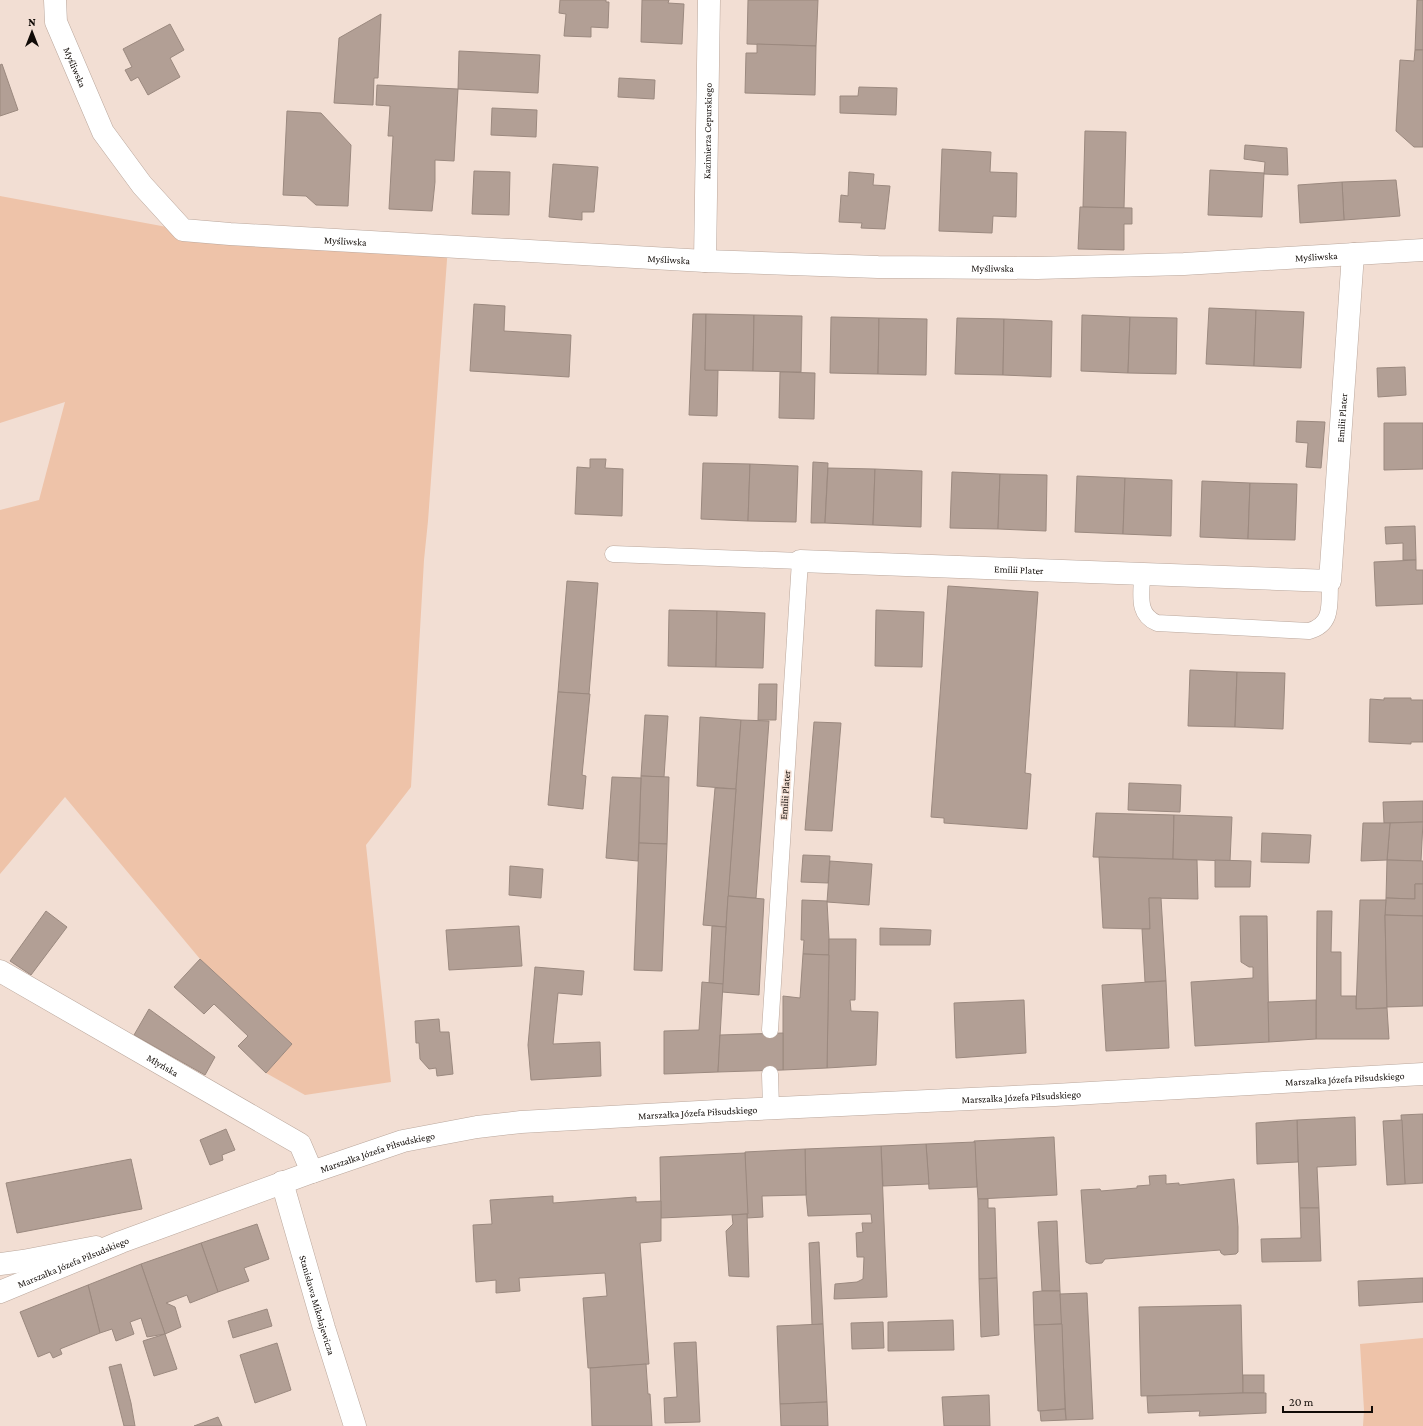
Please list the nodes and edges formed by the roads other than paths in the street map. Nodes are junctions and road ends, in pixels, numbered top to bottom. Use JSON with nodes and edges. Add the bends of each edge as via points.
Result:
{"nodes":[{"id":1,"x":55,"y":0,"type":"edge"},
{"id":2,"x":709,"y":0,"type":"edge"},
{"id":3,"x":1423,"y":250,"type":"edge"},
{"id":4,"x":1353,"y":254,"type":"junction"},
{"id":5,"x":705,"y":262,"type":"junction"},
{"id":6,"x":612,"y":554,"type":"dead end"},
{"id":7,"x":800,"y":561,"type":"junction"},
{"id":8,"x":1142,"y":574,"type":"junction"},
{"id":9,"x":1330,"y":581,"type":"junction"},
{"id":10,"x":0,"y":971,"type":"edge"},
{"id":11,"x":770,"y":1030,"type":"dead end"},
{"id":12,"x":770,"y":1074,"type":"dead end"},
{"id":13,"x":1423,"y":1074,"type":"edge"},
{"id":14,"x":771,"y":1108,"type":"junction"},
{"id":15,"x":312,"y":1172,"type":"junction"},
{"id":16,"x":282,"y":1182,"type":"junction"},
{"id":17,"x":121,"y":1242,"type":"junction"},
{"id":18,"x":0,"y":1264,"type":"edge"},
{"id":19,"x":0,"y":1292,"type":"edge"},
{"id":20,"x":355,"y":1426,"type":"edge"}],
"edges":[{"from":1,"to":5,"type":"street","name":"Myśliwska","via":[[56,22],[103,132],[142,185],[183,230]]},
{"from":2,"to":5,"type":"street","name":"Kazimierza Cepurskiego"},
{"from":3,"to":4,"type":"street","name":"Myśliwska"},
{"from":4,"to":5,"type":"street","name":"Myśliwska","via":[[1184,264],[1037,268]]},
{"from":4,"to":9,"type":"street","name":"Emilii Plater"},
{"from":6,"to":7,"type":"lane","name":"Emilii Plater"},
{"from":7,"to":8,"type":"street","name":"Emilii Plater"},
{"from":7,"to":11,"type":"lane","name":"Emilii Plater"},
{"from":8,"to":9,"type":"street","name":"Emilii Plater"},
{"from":8,"to":9,"type":"lane","name":"Emilii Plater","via":[[1142,609],[1150,620],[1157,623],[1310,631],[1322,626],[1329,614]]},
{"from":10,"to":15,"type":"street","name":"Młyńska","via":[[300,1144]]},
{"from":12,"to":14,"type":"lane"},
{"from":13,"to":14,"type":"street","name":"Marszałka Józefa Piłsudskiego"},
{"from":14,"to":15,"type":"street","name":"Marszałka Józefa Piłsudskiego","via":[[521,1122],[477,1127],[402,1141]]},
{"from":15,"to":16,"type":"street","name":"Marszałka Józefa Piłsudskiego"},
{"from":16,"to":17,"type":"street","name":"Marszałka Józefa Piłsudskiego"},
{"from":16,"to":20,"type":"street","name":"Stanisława Mikołajewicza"},
{"from":17,"to":18,"type":"street"},
{"from":17,"to":19,"type":"street","name":"Marszałka Józefa Piłsudskiego"}]}
